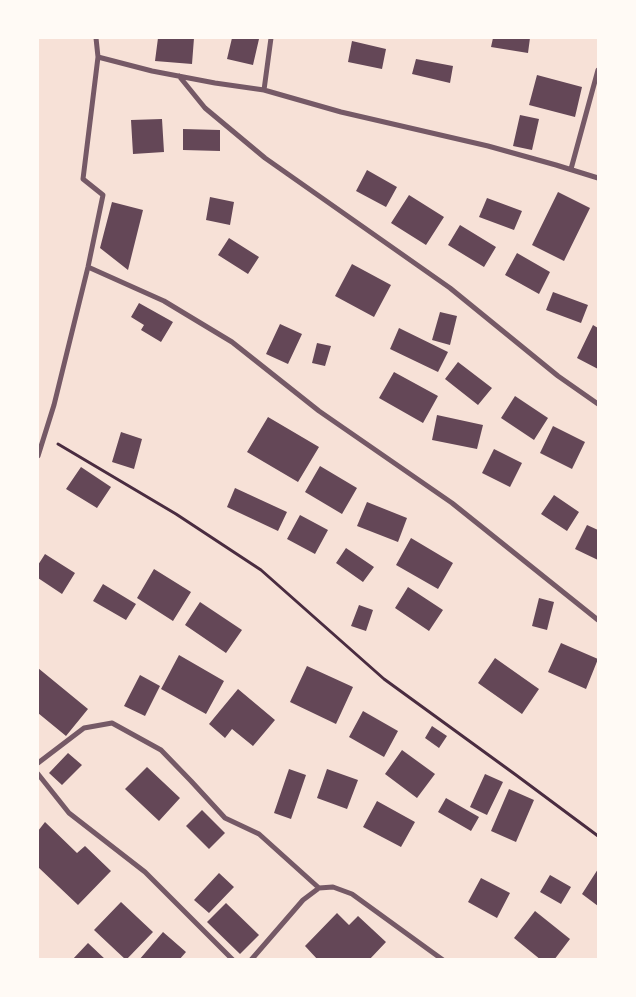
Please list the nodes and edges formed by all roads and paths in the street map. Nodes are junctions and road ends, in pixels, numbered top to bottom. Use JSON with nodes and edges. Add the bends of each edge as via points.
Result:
{"nodes":[{"id":1,"x":96,"y":38,"type":"edge"},
{"id":2,"x":271,"y":38,"type":"edge"},
{"id":3,"x":98,"y":57,"type":"junction"},
{"id":4,"x":598,"y":70,"type":"edge"},
{"id":5,"x":180,"y":76,"type":"junction"},
{"id":6,"x":264,"y":90,"type":"junction"},
{"id":7,"x":571,"y":169,"type":"junction"},
{"id":8,"x":598,"y":178,"type":"edge"},
{"id":9,"x":88,"y":267,"type":"junction"},
{"id":10,"x":598,"y":404,"type":"edge"},
{"id":11,"x":44,"y":435,"type":"junction"},
{"id":12,"x":38,"y":456,"type":"edge"},
{"id":13,"x":598,"y":620,"type":"edge"},
{"id":14,"x":38,"y":763,"type":"edge"},
{"id":15,"x":38,"y":774,"type":"edge"},
{"id":16,"x":598,"y":836,"type":"edge"},
{"id":17,"x":319,"y":888,"type":"junction"},
{"id":18,"x":233,"y":960,"type":"edge"},
{"id":19,"x":251,"y":960,"type":"edge"},
{"id":20,"x":443,"y":960,"type":"edge"}],
"edges":[{"from":1,"to":3,"type":"street"},
{"from":2,"to":6,"type":"street"},
{"from":3,"to":5,"type":"street"},
{"from":3,"to":9,"type":"street","via":[[83,178],[103,195]]},
{"from":4,"to":7,"type":"street"},
{"from":5,"to":6,"type":"street"},
{"from":5,"to":10,"type":"street","via":[[205,108],[265,158],[450,288],[558,376]]},
{"from":6,"to":7,"type":"street"},
{"from":7,"to":8,"type":"street"},
{"from":9,"to":11,"type":"street"},
{"from":9,"to":13,"type":"street","via":[[164,301],[232,342],[319,411],[452,503]]},
{"from":11,"to":12,"type":"street"},
{"from":11,"to":16,"type":"path","via":[[176,514],[261,570],[384,679]]},
{"from":14,"to":17,"type":"street","via":[[84,728],[112,722],[160,750],[225,818],[259,834]]},
{"from":15,"to":18,"type":"street","via":[[69,812],[145,872]]},
{"from":17,"to":19,"type":"street","via":[[302,900]]},
{"from":17,"to":20,"type":"street","via":[[333,887],[352,894]]}]}
